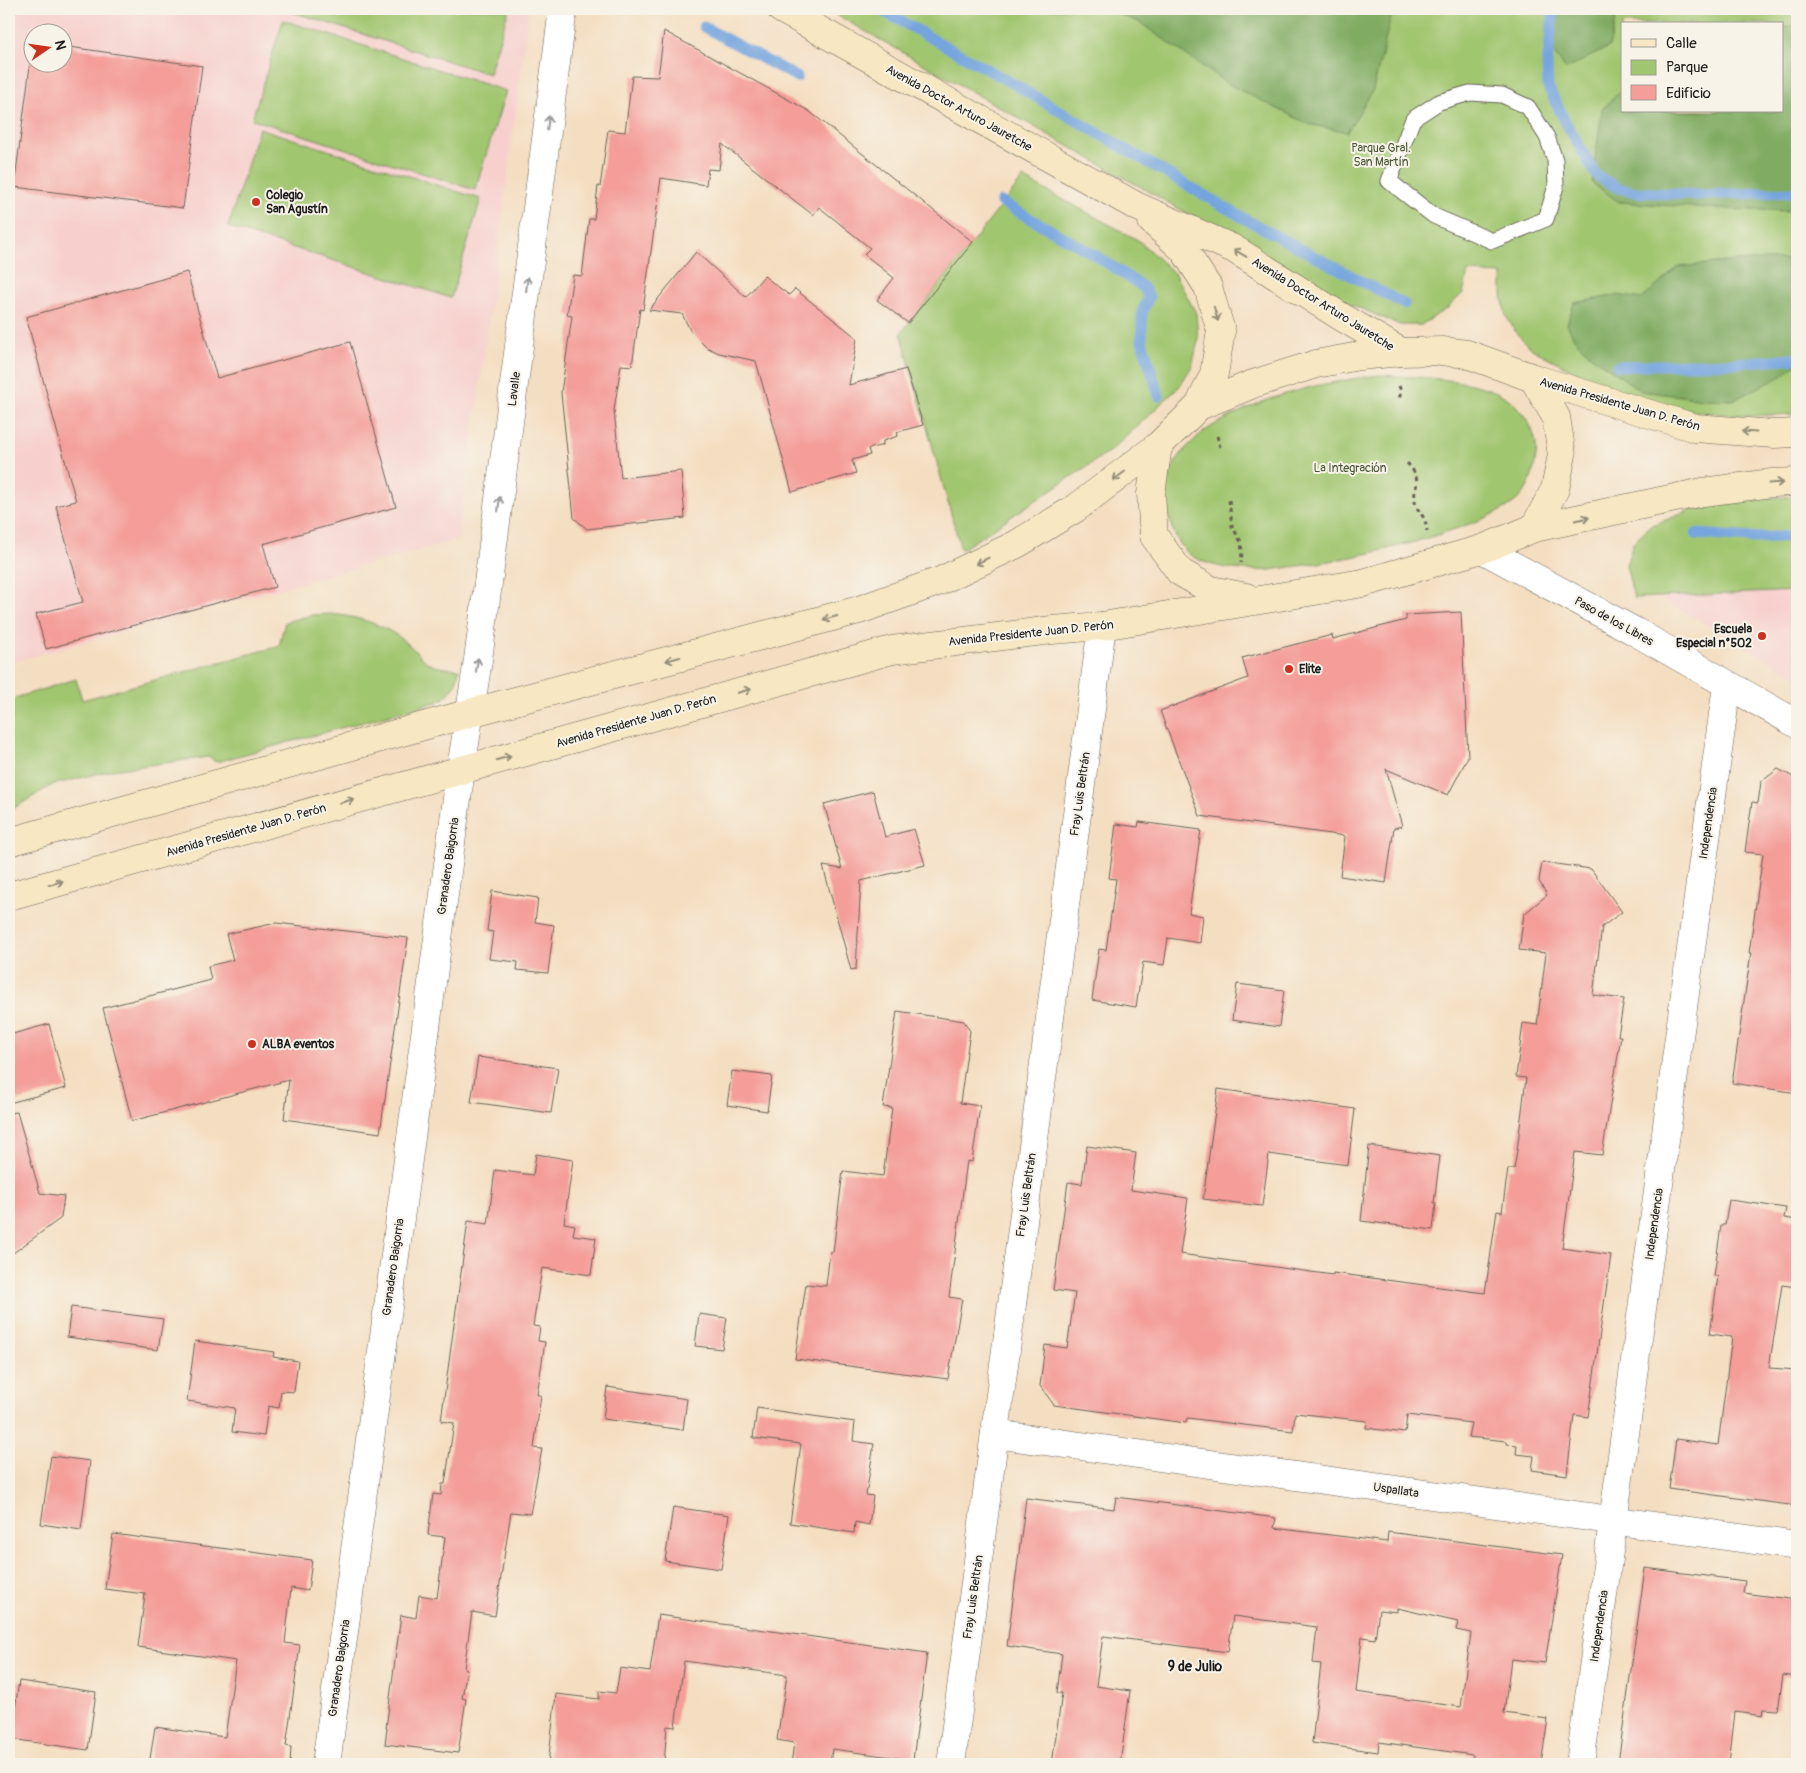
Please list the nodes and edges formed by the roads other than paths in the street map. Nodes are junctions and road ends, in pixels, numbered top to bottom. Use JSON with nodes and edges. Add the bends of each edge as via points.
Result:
{"nodes":[{"id":1,"x":563,"y":9,"type":"edge"},
{"id":2,"x":781,"y":9,"type":"edge"},
{"id":3,"x":1136,"y":206,"type":"junction"},
{"id":4,"x":1546,"y":219,"type":"joint"},
{"id":5,"x":1401,"y":352,"type":"junction"},
{"id":6,"x":1533,"y":378,"type":"junction"},
{"id":7,"x":1199,"y":406,"type":"junction"},
{"id":8,"x":1797,"y":432,"type":"edge"},
{"id":9,"x":1158,"y":446,"type":"junction"},
{"id":10,"x":1797,"y":482,"type":"edge"},
{"id":11,"x":1534,"y":528,"type":"junction"},
{"id":12,"x":1482,"y":549,"type":"junction"},
{"id":13,"x":1275,"y":598,"type":"junction"},
{"id":14,"x":1102,"y":626,"type":"junction"},
{"id":15,"x":1727,"y":685,"type":"junction"},
{"id":16,"x":470,"y":713,"type":"junction"},
{"id":17,"x":1797,"y":724,"type":"edge"},
{"id":18,"x":461,"y":769,"type":"junction"},
{"id":19,"x":9,"y":842,"type":"edge"},
{"id":20,"x":9,"y":896,"type":"edge"},
{"id":21,"x":995,"y":1434,"type":"junction"},
{"id":22,"x":1613,"y":1520,"type":"junction"},
{"id":23,"x":1797,"y":1546,"type":"edge"},
{"id":24,"x":326,"y":1764,"type":"edge"},
{"id":25,"x":951,"y":1764,"type":"edge"},
{"id":26,"x":1580,"y":1764,"type":"edge"}],
"edges":[{"from":16,"to":1,"type":"street","name":"Lavalle","one_way":true},
{"from":2,"to":3,"type":"main road","name":"Avenida Doctor Arturo Jauretche"},
{"from":5,"to":3,"type":"main road","name":"Avenida Doctor Arturo Jauretche","one_way":true,"via":[[1234,249]]},
{"from":3,"to":7,"type":"main road","name":"Avenida Doctor Arturo Jauretche","one_way":true,"via":[[1184,250],[1208,287],[1221,331],[1214,374]]},
{"from":4,"to":4,"type":"lane","via":[[1556,186],[1555,160],[1547,137],[1528,107],[1502,95],[1470,94],[1439,102],[1413,119],[1389,181],[1434,216],[1492,241]]},
{"from":5,"to":6,"type":"main road","name":"Avenida Presidente Juan D. Perón","via":[[1467,354]]},
{"from":5,"to":7,"type":"main road","name":"Avenida Presidente Juan D. Perón","via":[[1316,364]]},
{"from":8,"to":6,"type":"main road","name":"Avenida Presidente Juan D. Perón","one_way":true,"via":[[1774,434],[1695,428]]},
{"from":6,"to":11,"type":"main road","name":"Avenida Presidente Juan D. Perón","via":[[1556,417],[1562,455],[1555,489]]},
{"from":7,"to":9,"type":"main road","name":"Avenida Presidente Juan D. Perón"},
{"from":9,"to":13,"type":"main road","name":"Avenida Presidente Juan D. Perón","via":[[1150,494],[1154,536],[1180,572],[1211,590]]},
{"from":9,"to":16,"type":"main road","name":"Avenida Presidente Juan D. Perón","one_way":true,"via":[[1076,508],[1017,544],[940,581],[859,610]]},
{"from":11,"to":10,"type":"main road","name":"Avenida Presidente Juan D. Perón","one_way":true,"via":[[1703,492]]},
{"from":11,"to":12,"type":"main road","name":"Avenida Presidente Juan D. Perón"},
{"from":12,"to":13,"type":"main road","name":"Avenida Presidente Juan D. Perón","via":[[1363,583]]},
{"from":12,"to":15,"type":"street","name":"Paso de los Libres"},
{"from":13,"to":14,"type":"main road","name":"Avenida Presidente Juan D. Perón"},
{"from":18,"to":14,"type":"main road","name":"Avenida Presidente Juan D. Perón","one_way":true,"via":[[892,650]]},
{"from":14,"to":21,"type":"street","name":"Fray Luis Beltrán"},
{"from":15,"to":17,"type":"street","name":"Paso de los Libres"},
{"from":15,"to":22,"type":"street","name":"Independencia"},
{"from":16,"to":18,"type":"street","name":"Lavalle"},
{"from":16,"to":19,"type":"main road","name":"Avenida Presidente Juan D. Perón"},
{"from":20,"to":18,"type":"main road","name":"Avenida Presidente Juan D. Perón","one_way":true},
{"from":18,"to":24,"type":"street","name":"Granadero Baigorria"},
{"from":21,"to":22,"type":"street","name":"Uspallata"},
{"from":21,"to":25,"type":"street","name":"Fray Luis Beltrán"},
{"from":22,"to":23,"type":"street","name":"Uspallata"},
{"from":22,"to":26,"type":"street","name":"Independencia"}]}
